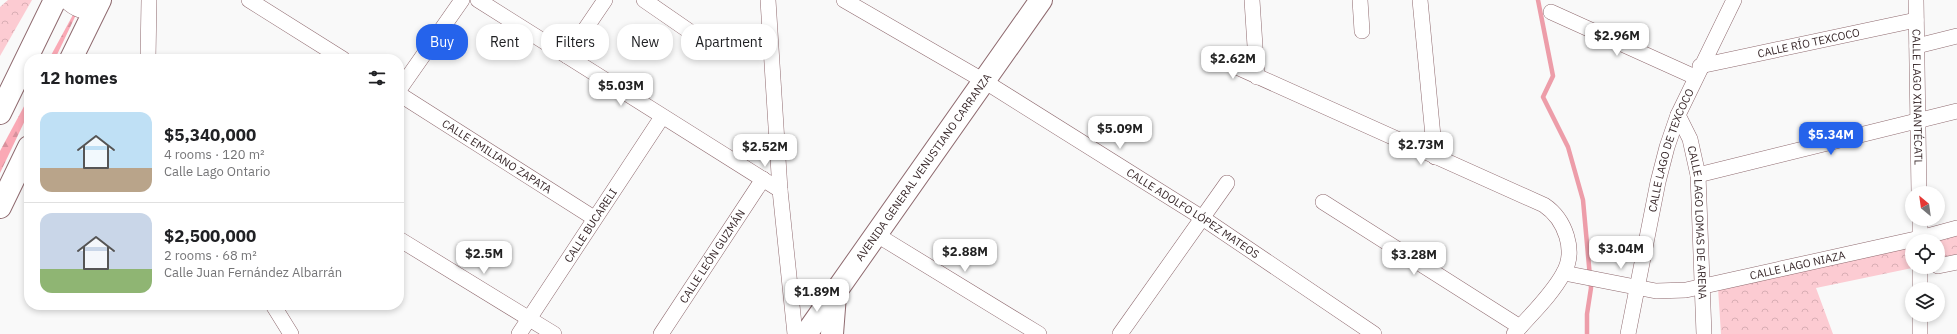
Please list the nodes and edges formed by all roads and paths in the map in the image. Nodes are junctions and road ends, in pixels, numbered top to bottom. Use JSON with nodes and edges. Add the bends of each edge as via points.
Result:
{"nodes":[{"id":1,"x":55,"y":0,"type":"edge"},
{"id":2,"x":68,"y":0,"type":"edge"},
{"id":3,"x":149,"y":0,"type":"edge"},
{"id":4,"x":249,"y":0,"type":"edge"},
{"id":5,"x":462,"y":0,"type":"edge"},
{"id":6,"x":478,"y":0,"type":"edge"},
{"id":7,"x":605,"y":0,"type":"edge"},
{"id":8,"x":644,"y":0,"type":"edge"},
{"id":9,"x":768,"y":0,"type":"edge"},
{"id":10,"x":844,"y":0,"type":"edge"},
{"id":11,"x":1041,"y":0,"type":"edge"},
{"id":12,"x":1252,"y":0,"type":"edge"},
{"id":13,"x":1360,"y":0,"type":"edge"},
{"id":14,"x":1420,"y":0,"type":"edge"},
{"id":15,"x":1734,"y":0,"type":"edge"},
{"id":16,"x":1916,"y":0,"type":"edge"},
{"id":17,"x":98,"y":5,"type":"edge"},
{"id":18,"x":1551,"y":12,"type":"dead end"},
{"id":19,"x":1916,"y":20,"type":"junction"},
{"id":20,"x":589,"y":24,"type":"edge"},
{"id":21,"x":681,"y":26,"type":"edge"},
{"id":22,"x":1362,"y":31,"type":"dead end"},
{"id":23,"x":1957,"y":36,"type":"edge"},
{"id":24,"x":541,"y":40,"type":"edge"},
{"id":25,"x":1917,"y":46,"type":"junction"},
{"id":26,"x":29,"y":54,"type":"edge"},
{"id":27,"x":74,"y":54,"type":"edge"},
{"id":28,"x":148,"y":54,"type":"edge"},
{"id":29,"x":335,"y":54,"type":"edge"},
{"id":30,"x":573,"y":60,"type":"edge"},
{"id":31,"x":1221,"y":60,"type":"dead end"},
{"id":32,"x":24,"y":64,"type":"edge"},
{"id":33,"x":1698,"y":72,"type":"junction"},
{"id":34,"x":1256,"y":77,"type":"junction"},
{"id":35,"x":984,"y":81,"type":"junction"},
{"id":36,"x":404,"y":83,"type":"edge"},
{"id":37,"x":404,"y":97,"type":"edge"},
{"id":38,"x":1957,"y":111,"type":"edge"},
{"id":39,"x":0,"y":113,"type":"edge"},
{"id":40,"x":1678,"y":115,"type":"junction"},
{"id":41,"x":662,"y":117,"type":"junction"},
{"id":42,"x":1918,"y":121,"type":"junction"},
{"id":43,"x":24,"y":157,"type":"edge"},
{"id":44,"x":1435,"y":157,"type":"junction"},
{"id":45,"x":1698,"y":175,"type":"junction"},
{"id":46,"x":763,"y":179,"type":"junction"},
{"id":47,"x":1227,"y":183,"type":"dead end"},
{"id":48,"x":1919,"y":186,"type":"edge"},
{"id":49,"x":780,"y":190,"type":"junction"},
{"id":50,"x":1323,"y":202,"type":"dead end"},
{"id":51,"x":0,"y":207,"type":"edge"},
{"id":52,"x":1202,"y":217,"type":"junction"},
{"id":53,"x":594,"y":218,"type":"junction"},
{"id":54,"x":1957,"y":228,"type":"edge"},
{"id":55,"x":1938,"y":234,"type":"edge"},
{"id":56,"x":876,"y":235,"type":"junction"},
{"id":57,"x":404,"y":243,"type":"edge"},
{"id":58,"x":1905,"y":243,"type":"edge"},
{"id":59,"x":1957,"y":262,"type":"edge"},
{"id":60,"x":1945,"y":265,"type":"edge"},
{"id":61,"x":1564,"y":273,"type":"junction"},
{"id":62,"x":1703,"y":286,"type":"junction"},
{"id":63,"x":1637,"y":287,"type":"junction"},
{"id":64,"x":835,"y":295,"type":"junction"},
{"id":65,"x":276,"y":310,"type":"edge"},
{"id":66,"x":530,"y":319,"type":"junction"},
{"id":67,"x":1920,"y":322,"type":"edge"},
{"id":68,"x":1517,"y":331,"type":"edge"},
{"id":69,"x":291,"y":334,"type":"edge"},
{"id":70,"x":519,"y":334,"type":"edge"},
{"id":71,"x":554,"y":334,"type":"edge"},
{"id":72,"x":661,"y":334,"type":"edge"},
{"id":73,"x":795,"y":334,"type":"edge"},
{"id":74,"x":806,"y":334,"type":"edge"},
{"id":75,"x":832,"y":334,"type":"edge"},
{"id":76,"x":1039,"y":334,"type":"edge"},
{"id":77,"x":1120,"y":334,"type":"edge"},
{"id":78,"x":1374,"y":334,"type":"edge"},
{"id":79,"x":1628,"y":334,"type":"edge"},
{"id":80,"x":1704,"y":334,"type":"edge"},
{"id":81,"x":1920,"y":334,"type":"edge"}],
"edges":[{"from":1,"to":26,"type":"main road"},
{"from":2,"to":17,"type":"street","via":[[82,9]]},
{"from":3,"to":28,"type":"street"},
{"from":4,"to":29,"type":"street"},
{"from":5,"to":36,"type":"street"},
{"from":6,"to":24,"type":"street"},
{"from":7,"to":20,"type":"street"},
{"from":8,"to":21,"type":"street"},
{"from":9,"to":49,"type":"street"},
{"from":10,"to":35,"type":"street","name":"CALLE ADOLFO LÓPEZ MATEOS"},
{"from":11,"to":35,"type":"main road","name":"AVENIDA GENERAL VENUSTIANO CARRANZA"},
{"from":12,"to":34,"type":"street"},
{"from":13,"to":22,"type":"street"},
{"from":14,"to":44,"type":"street"},
{"from":15,"to":33,"type":"street","name":"CALLE LAGO DE TEXCOCO"},
{"from":16,"to":19,"type":"street","name":"CALLE LAGO XINANTÉCATL"},
{"from":17,"to":27,"type":"main road"},
{"from":18,"to":33,"type":"street"},
{"from":19,"to":25,"type":"street","name":"CALLE LAGO XINANTÉCATL"},
{"from":19,"to":33,"type":"street","name":"CALLE RÍO TEXCOCO"},
{"from":23,"to":25,"type":"street"},
{"from":25,"to":42,"type":"street","name":"CALLE LAGO XINANTÉCATL"},
{"from":30,"to":41,"type":"street"},
{"from":31,"to":34,"type":"street"},
{"from":32,"to":39,"type":"main road"},
{"from":33,"to":40,"type":"street","name":"CALLE LAGO DE TEXCOCO"},
{"from":34,"to":44,"type":"street"},
{"from":35,"to":52,"type":"street","name":"CALLE ADOLFO LÓPEZ MATEOS"},
{"from":35,"to":56,"type":"main road","name":"AVENIDA GENERAL VENUSTIANO CARRANZA"},
{"from":37,"to":53,"type":"street","name":"CALLE EMILIANO ZAPATA"},
{"from":38,"to":42,"type":"street"},
{"from":40,"to":45,"type":"street","name":"CALLE LAGO LOMAS DE ARENA","via":[[1690,139]]},
{"from":40,"to":63,"type":"street","name":"CALLE LAGO DE TEXCOCO","via":[[1658,182]]},
{"from":41,"to":46,"type":"street"},
{"from":41,"to":53,"type":"street","name":"CALLE BUCARELI"},
{"from":42,"to":45,"type":"street"},
{"from":42,"to":48,"type":"street","name":"CALLE LAGO XINANTÉCATL"},
{"from":43,"to":51,"type":"main road"},
{"from":44,"to":61,"type":"street","via":[[1553,211],[1564,227],[1567,237],[1568,254]]},
{"from":45,"to":62,"type":"street","name":"CALLE LAGO LOMAS DE ARENA"},
{"from":46,"to":49,"type":"street"},
{"from":46,"to":72,"type":"street","name":"CALLE LEÓN GUZMÁN"},
{"from":47,"to":52,"type":"street"},
{"from":49,"to":73,"type":"street"},
{"from":50,"to":68,"type":"street"},
{"from":52,"to":77,"type":"street"},
{"from":52,"to":78,"type":"street","name":"CALLE ADOLFO LÓPEZ MATEOS"},
{"from":53,"to":66,"type":"street","name":"CALLE BUCARELI"},
{"from":54,"to":55,"type":"street","name":"CALLE LAGO NIAZA"},
{"from":56,"to":64,"type":"main road","name":"AVENIDA GENERAL VENUSTIANO CARRANZA"},
{"from":56,"to":76,"type":"street"},
{"from":57,"to":66,"type":"street"},
{"from":58,"to":62,"type":"street","name":"CALLE LAGO NIAZA"},
{"from":59,"to":60,"type":"street"},
{"from":61,"to":63,"type":"street","name":"CALLE LAGO NIAZA"},
{"from":61,"to":68,"type":"street"},
{"from":62,"to":63,"type":"street","name":"CALLE LAGO NIAZA","via":[[1671,291]]},
{"from":62,"to":80,"type":"street","name":"CALLE LAGO LOMAS DE ARENA"},
{"from":63,"to":79,"type":"street","name":"CALLE LAGO DE TEXCOCO"},
{"from":64,"to":74,"type":"main road","name":"AVENIDA GENERAL VENUSTIANO CARRANZA"},
{"from":64,"to":75,"type":"main road"},
{"from":65,"to":69,"type":"street"},
{"from":66,"to":70,"type":"street","name":"CALLE BUCARELI"},
{"from":66,"to":71,"type":"street"},
{"from":67,"to":81,"type":"street"}]}
